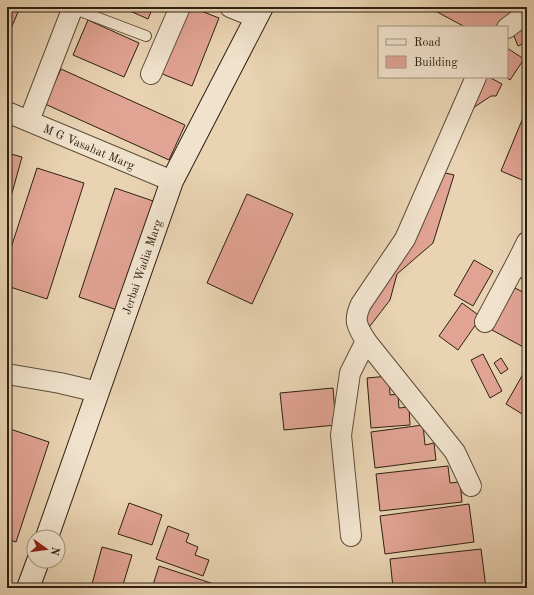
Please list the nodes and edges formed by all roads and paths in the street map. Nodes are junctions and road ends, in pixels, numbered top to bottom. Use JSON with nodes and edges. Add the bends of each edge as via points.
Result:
{"nodes":[{"id":1,"x":72,"y":7,"type":"edge"},
{"id":2,"x":180,"y":7,"type":"edge"},
{"id":3,"x":230,"y":7,"type":"edge"},
{"id":4,"x":259,"y":12,"type":"edge"},
{"id":5,"x":527,"y":13,"type":"edge"},
{"id":6,"x":508,"y":27,"type":"edge"},
{"id":7,"x":146,"y":36,"type":"dead end"},
{"id":8,"x":151,"y":74,"type":"dead end"},
{"id":9,"x":476,"y":78,"type":"edge"},
{"id":10,"x":7,"y":112,"type":"edge"},
{"id":11,"x":29,"y":121,"type":"junction"},
{"id":12,"x":172,"y":181,"type":"junction"},
{"id":13,"x":527,"y":242,"type":"edge"},
{"id":14,"x":522,"y":267,"type":"edge"},
{"id":15,"x":485,"y":322,"type":"dead end"},
{"id":16,"x":366,"y":341,"type":"junction"},
{"id":17,"x":7,"y":374,"type":"edge"},
{"id":18,"x":98,"y":392,"type":"junction"},
{"id":19,"x":471,"y":486,"type":"dead end"},
{"id":20,"x":49,"y":529,"type":"edge"},
{"id":21,"x":351,"y":536,"type":"dead end"},
{"id":22,"x":35,"y":569,"type":"edge"},
{"id":23,"x":28,"y":588,"type":"edge"}],
"edges":[{"from":1,"to":7,"type":"lane"},
{"from":1,"to":11,"type":"street"},
{"from":2,"to":8,"type":"street"},
{"from":3,"to":4,"type":"street"},
{"from":4,"to":12,"type":"main road","name":"Jerbai Wadia Marg"},
{"from":5,"to":6,"type":"street"},
{"from":9,"to":16,"type":"street","via":[[405,239],[356,314],[357,325]]},
{"from":10,"to":11,"type":"street","name":"M G Vasahat Marg"},
{"from":11,"to":12,"type":"street","name":"M G Vasahat Marg"},
{"from":12,"to":18,"type":"main road","name":"Jerbai Wadia Marg"},
{"from":13,"to":14,"type":"street"},
{"from":14,"to":15,"type":"street"},
{"from":16,"to":19,"type":"street","via":[[454,452]]},
{"from":16,"to":21,"type":"street","via":[[350,373],[341,435]]},
{"from":17,"to":18,"type":"street"},
{"from":18,"to":20,"type":"main road","name":"Jerbai Wadia Marg"},
{"from":22,"to":23,"type":"main road"}]}
